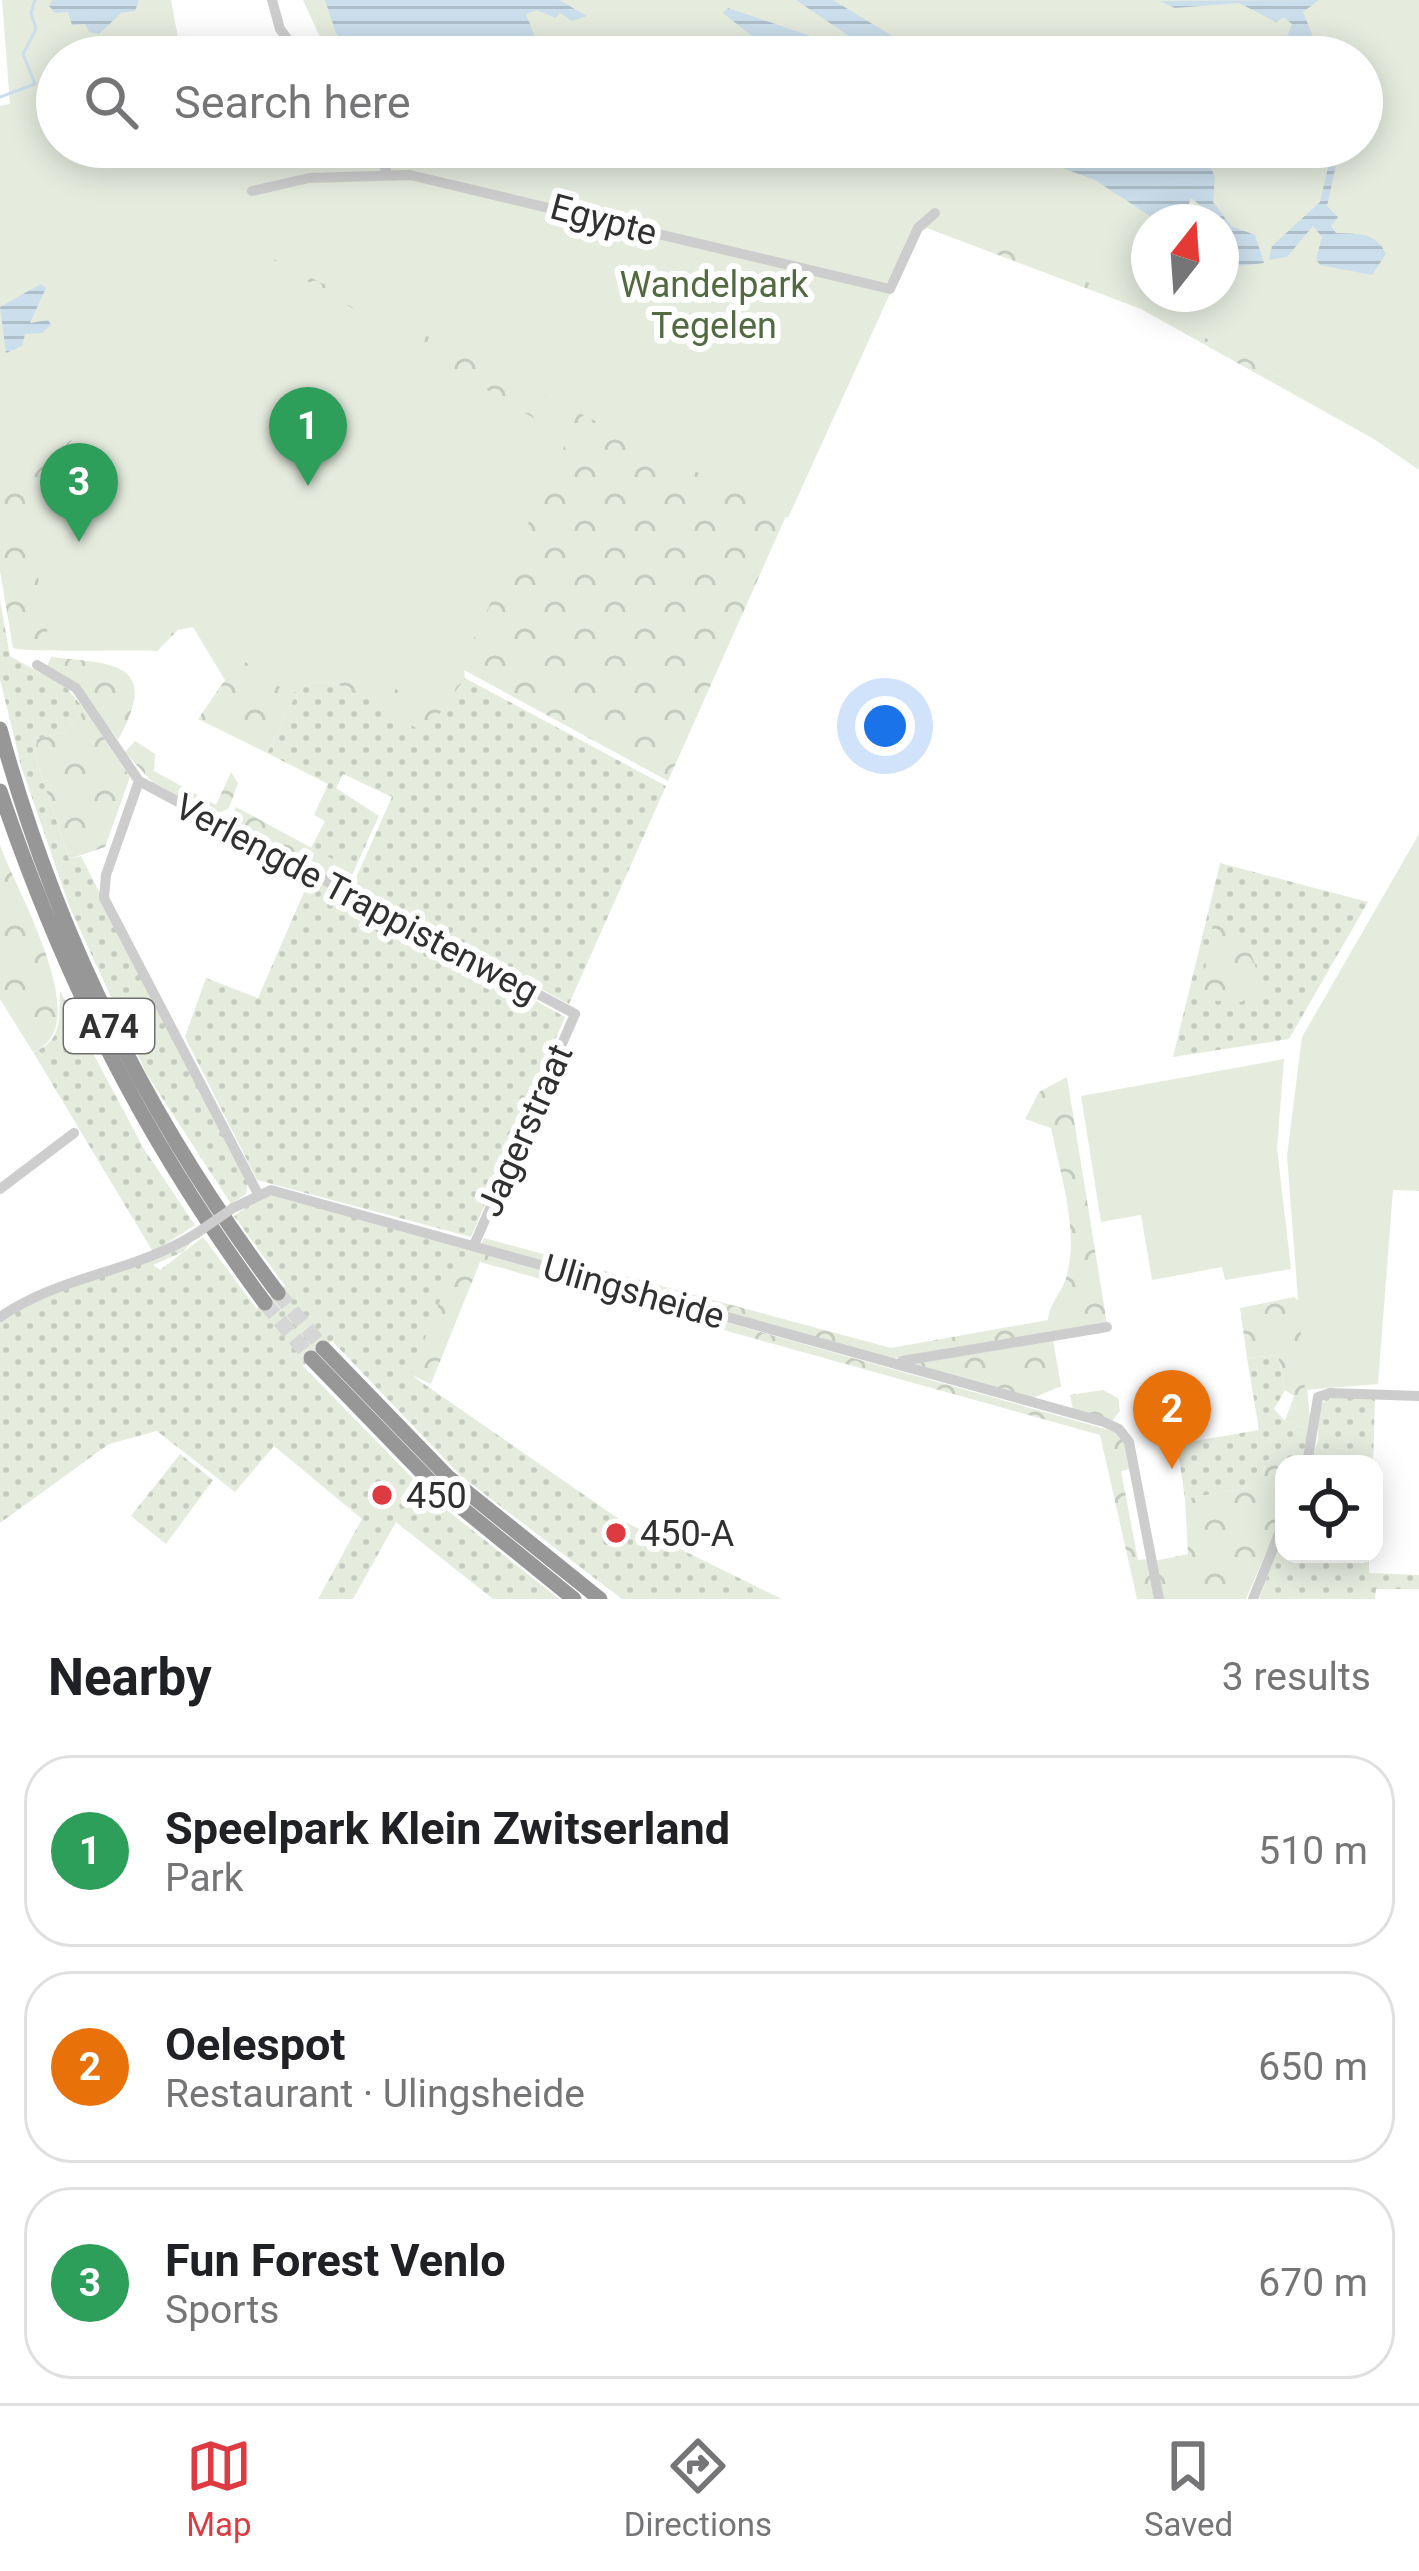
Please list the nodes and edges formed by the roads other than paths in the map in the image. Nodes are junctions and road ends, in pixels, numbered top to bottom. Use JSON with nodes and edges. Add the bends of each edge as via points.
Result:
{"nodes":[{"id":1,"x":272,"y":0,"type":"edge"},
{"id":2,"x":286,"y":36,"type":"edge"},
{"id":3,"x":385,"y":168,"type":"edge"},
{"id":4,"x":386,"y":171,"type":"junction"},
{"id":5,"x":252,"y":191,"type":"dead end"},
{"id":6,"x":935,"y":213,"type":"dead end"},
{"id":7,"x":37,"y":665,"type":"dead end"},
{"id":8,"x":0,"y":729,"type":"edge"},
{"id":9,"x":139,"y":781,"type":"junction"},
{"id":10,"x":0,"y":791,"type":"edge"},
{"id":11,"x":575,"y":1014,"type":"joint"},
{"id":12,"x":74,"y":1133,"type":"dead end"},
{"id":13,"x":0,"y":1189,"type":"edge"},
{"id":14,"x":257,"y":1192,"type":"junction"},
{"id":15,"x":474,"y":1246,"type":"junction"},
{"id":16,"x":0,"y":1317,"type":"edge"},
{"id":17,"x":1107,"y":1327,"type":"dead end"},
{"id":18,"x":901,"y":1364,"type":"junction"},
{"id":19,"x":1419,"y":1396,"type":"edge"},
{"id":20,"x":1308,"y":1455,"type":"edge"},
{"id":21,"x":1275,"y":1543,"type":"edge"},
{"id":22,"x":574,"y":1599,"type":"edge"},
{"id":23,"x":600,"y":1599,"type":"edge"},
{"id":24,"x":1159,"y":1599,"type":"edge"},
{"id":25,"x":1252,"y":1599,"type":"edge"}],
"edges":[{"from":1,"to":2,"type":"street"},
{"from":3,"to":4,"type":"street"},
{"from":4,"to":5,"type":"street","name":"Egypte"},
{"from":4,"to":6,"type":"street","name":"Egypte","via":[[890,289],[918,228]]},
{"from":7,"to":9,"type":"street","via":[[76,688]]},
{"from":8,"to":10,"type":"highway","number":"A74","via":[[50,887],[109,1025],[272,1298],[188,1195],[92,1029]]},
{"from":9,"to":11,"type":"street","name":"Verlengde Trappistenweg"},
{"from":9,"to":14,"type":"street","via":[[104,898]]},
{"from":11,"to":15,"type":"street","name":"Jagerstraat"},
{"from":12,"to":13,"type":"street"},
{"from":14,"to":15,"type":"street","name":"Ulingsheide"},
{"from":14,"to":16,"type":"street","bridge":true,"via":[[153,1257],[54,1285]]},
{"from":15,"to":18,"type":"street","name":"Ulingsheide"},
{"from":17,"to":18,"type":"street"},
{"from":18,"to":24,"type":"street","name":"Ulingsheide","via":[[1119,1429],[1129,1442]]},
{"from":19,"to":20,"type":"street","via":[[1318,1397]]},
{"from":21,"to":25,"type":"street"},
{"from":22,"to":23,"type":"highway","via":[[460,1508],[317,1353],[489,1513]]}]}
